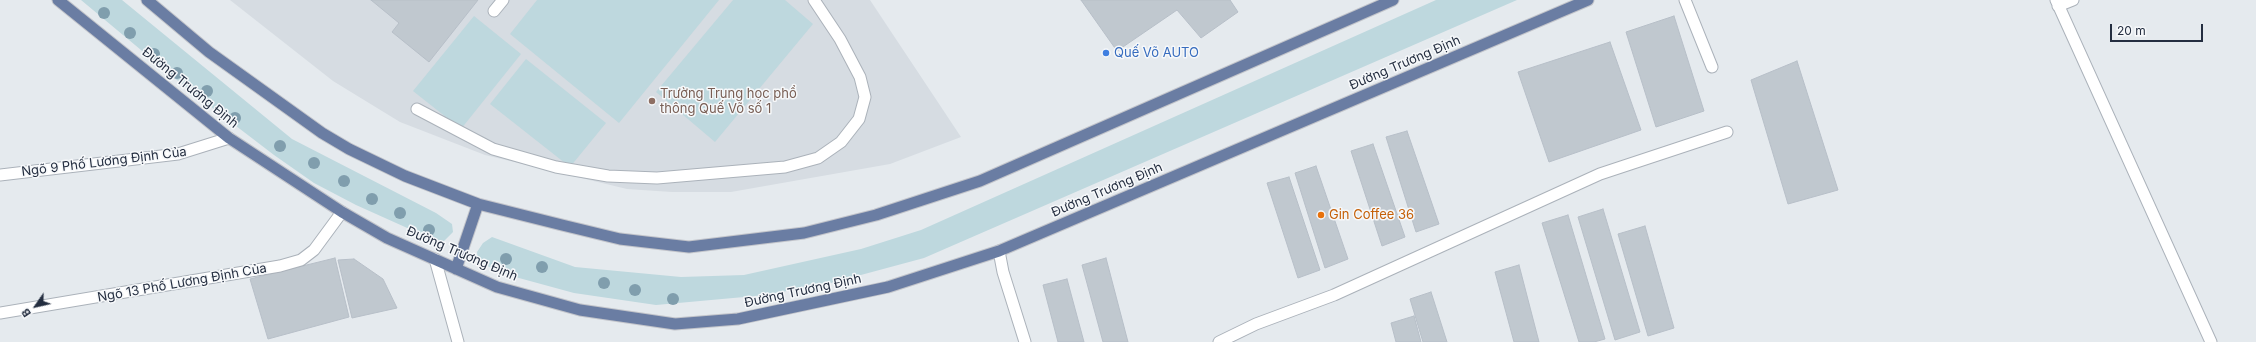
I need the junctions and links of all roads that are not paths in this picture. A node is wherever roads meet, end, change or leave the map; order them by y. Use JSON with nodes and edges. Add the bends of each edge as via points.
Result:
{"nodes":[{"id":1,"x":58,"y":0,"type":"edge"},
{"id":2,"x":147,"y":0,"type":"edge"},
{"id":3,"x":503,"y":0,"type":"edge"},
{"id":4,"x":814,"y":0,"type":"edge"},
{"id":5,"x":1393,"y":0,"type":"edge"},
{"id":6,"x":1588,"y":0,"type":"edge"},
{"id":7,"x":1685,"y":0,"type":"edge"},
{"id":8,"x":2073,"y":0,"type":"edge"},
{"id":9,"x":2057,"y":3,"type":"edge"},
{"id":10,"x":494,"y":12,"type":"dead end"},
{"id":11,"x":1712,"y":67,"type":"dead end"},
{"id":12,"x":417,"y":109,"type":"dead end"},
{"id":13,"x":1727,"y":132,"type":"dead end"},
{"id":14,"x":230,"y":138,"type":"junction"},
{"id":15,"x":0,"y":175,"type":"edge"},
{"id":16,"x":478,"y":204,"type":"junction"},
{"id":17,"x":342,"y":212,"type":"junction"},
{"id":18,"x":999,"y":251,"type":"junction"},
{"id":19,"x":435,"y":259,"type":"junction"},
{"id":20,"x":456,"y":269,"type":"junction"},
{"id":21,"x":0,"y":313,"type":"edge"},
{"id":22,"x":458,"y":342,"type":"edge"},
{"id":23,"x":1025,"y":342,"type":"edge"},
{"id":24,"x":1219,"y":342,"type":"edge"},
{"id":25,"x":2211,"y":342,"type":"edge"}],
"edges":[{"from":1,"to":14,"type":"main road","name":"Đường Trương Định"},
{"from":2,"to":16,"type":"main road","via":[[209,52],[322,133],[405,176]]},
{"from":3,"to":10,"type":"street"},
{"from":4,"to":12,"type":"street","via":[[840,39],[860,77],[865,98],[859,119],[840,142],[818,158],[785,167],[657,178],[628,178],[556,167],[493,149]]},
{"from":5,"to":16,"type":"main road","via":[[980,181],[876,215],[804,233],[689,246],[620,239]]},
{"from":6,"to":18,"type":"main road","name":"Đường Trương Định"},
{"from":7,"to":11,"type":"street"},
{"from":8,"to":9,"type":"street"},
{"from":9,"to":25,"type":"street"},
{"from":13,"to":24,"type":"street","via":[[1600,174],[1334,295],[1256,324]]},
{"from":14,"to":15,"type":"street","name":"Ngõ 9 Phố Lương Định Của","via":[[178,154]]},
{"from":14,"to":17,"type":"main road","name":"Đường Trương Định"},
{"from":16,"to":20,"type":"main road"},
{"from":17,"to":19,"type":"main road","name":"Đường Trương Định","via":[[387,238]]},
{"from":17,"to":21,"type":"street","name":"Ngõ 13 Phố Lương Định Của","via":[[314,250],[301,260],[280,266]]},
{"from":18,"to":20,"type":"main road","name":"Đường Trương Định","via":[[888,287],[738,319],[675,324],[580,310],[497,287]]},
{"from":18,"to":23,"type":"street"},
{"from":19,"to":20,"type":"main road","name":"Đường Trương Định"},
{"from":19,"to":22,"type":"street"}]}
